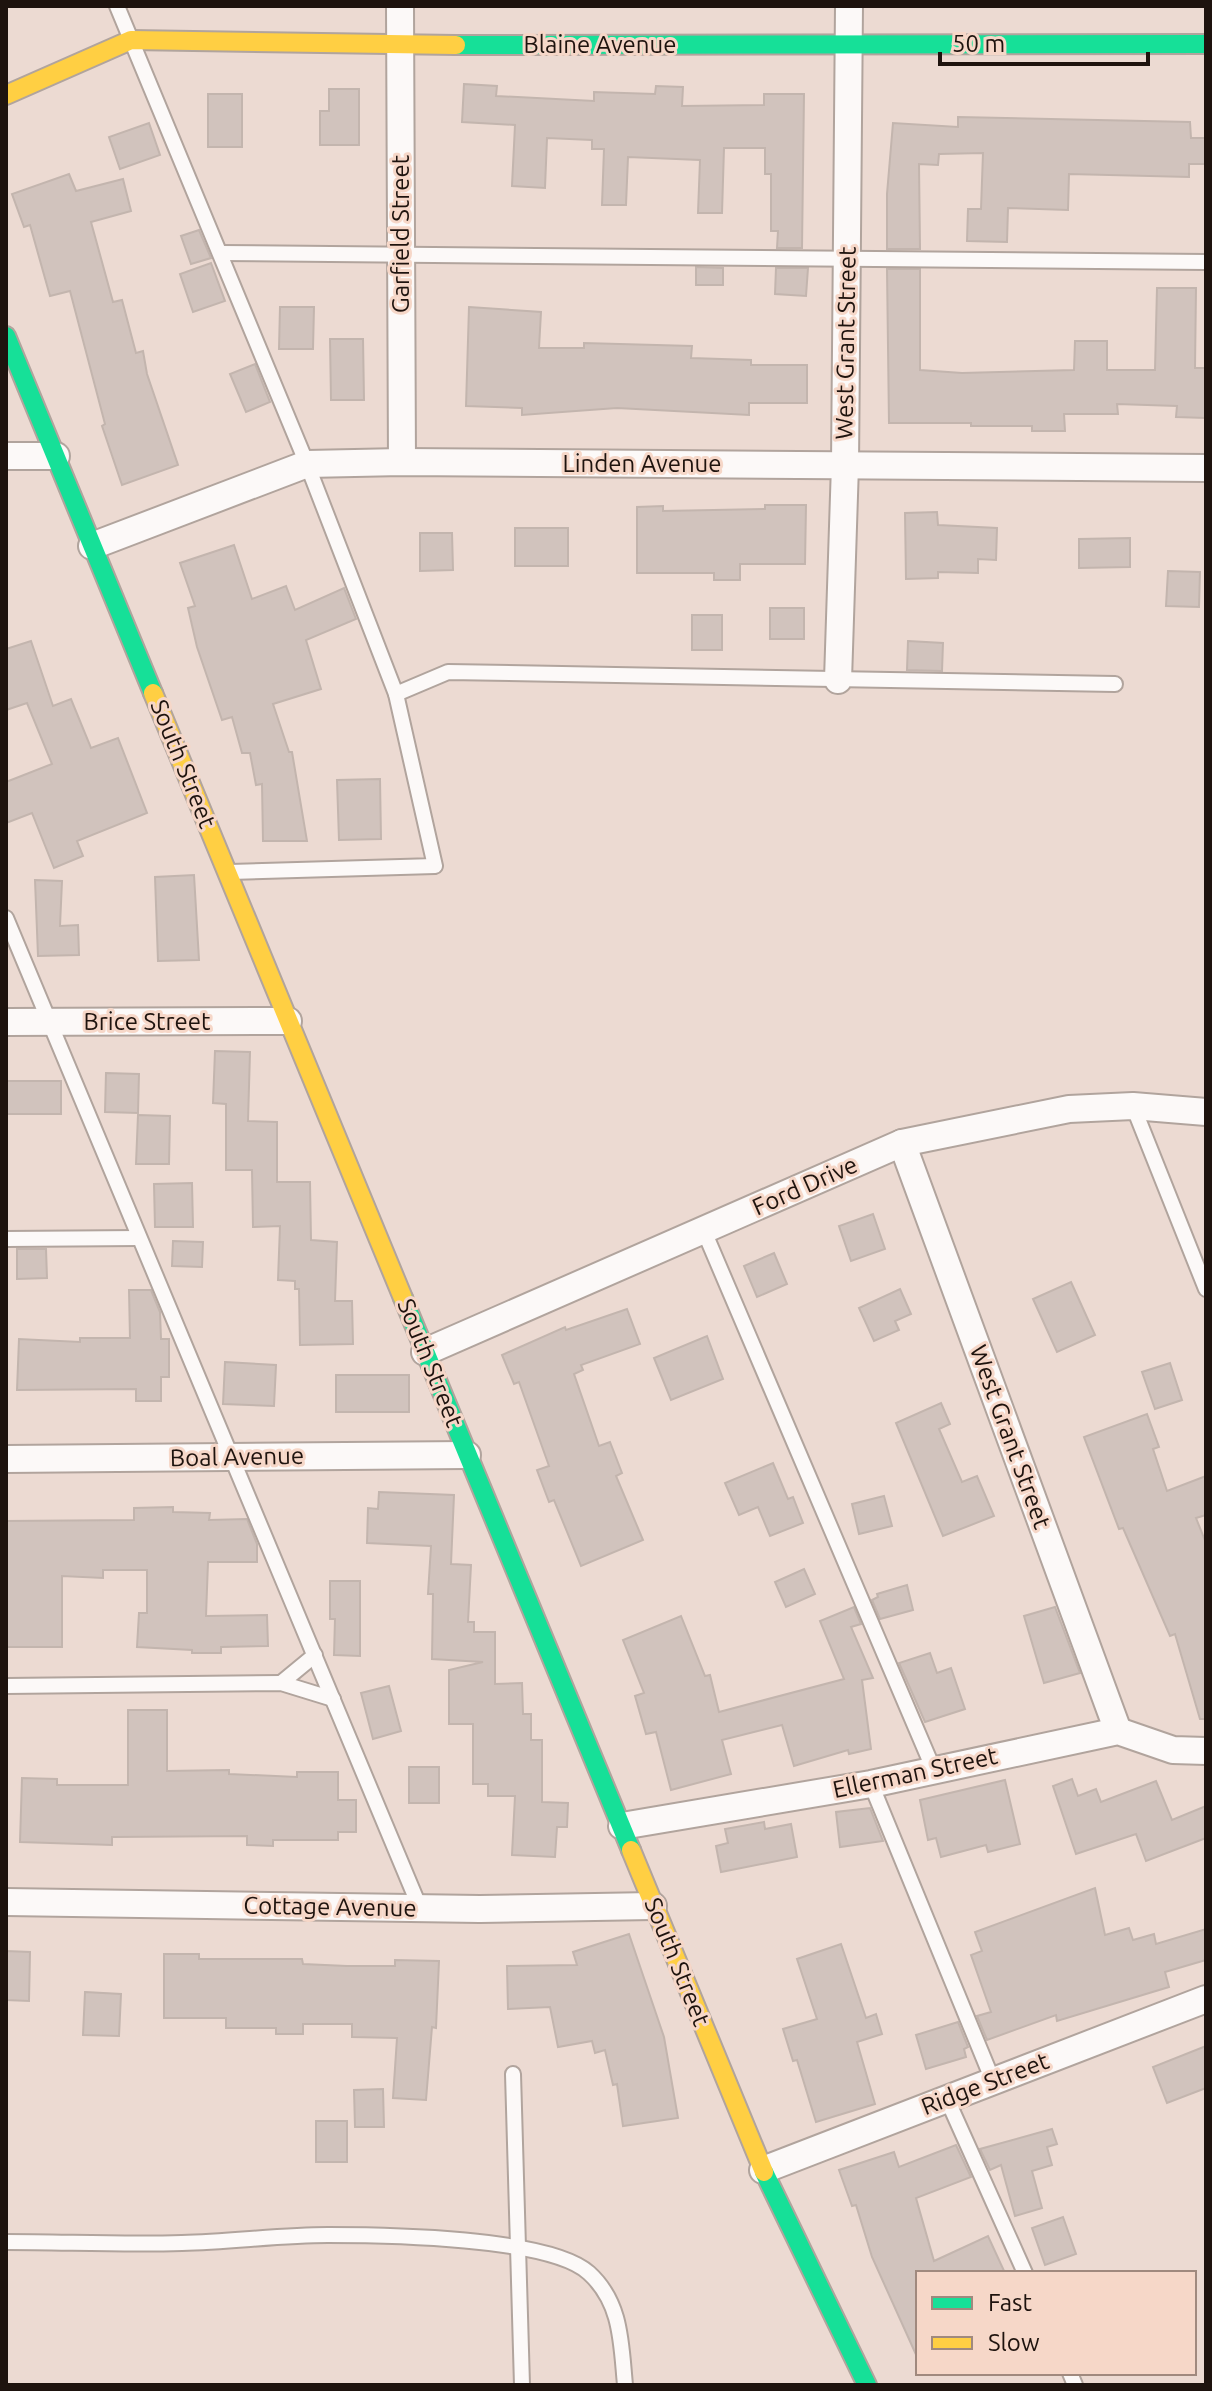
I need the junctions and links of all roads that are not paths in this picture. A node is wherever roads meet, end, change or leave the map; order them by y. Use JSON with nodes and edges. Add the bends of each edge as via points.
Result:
{"nodes":[{"id":1,"x":117,"y":6,"type":"edge"},
{"id":2,"x":400,"y":6,"type":"edge"},
{"id":3,"x":849,"y":6,"type":"edge"},
{"id":4,"x":131,"y":40,"type":"junction"},
{"id":5,"x":849,"y":44,"type":"junction"},
{"id":6,"x":1206,"y":44,"type":"edge"},
{"id":7,"x":399,"y":45,"type":"junction"},
{"id":8,"x":6,"y":95,"type":"edge"},
{"id":9,"x":400,"y":252,"type":"junction"},
{"id":10,"x":220,"y":253,"type":"junction"},
{"id":11,"x":847,"y":258,"type":"junction"},
{"id":12,"x":1206,"y":262,"type":"edge"},
{"id":13,"x":6,"y":336,"type":"edge"},
{"id":14,"x":6,"y":456,"type":"edge"},
{"id":15,"x":56,"y":456,"type":"junction"},
{"id":16,"x":402,"y":462,"type":"junction"},
{"id":17,"x":307,"y":464,"type":"junction"},
{"id":18,"x":845,"y":465,"type":"junction"},
{"id":19,"x":1206,"y":468,"type":"edge"},
{"id":20,"x":92,"y":546,"type":"junction"},
{"id":21,"x":838,"y":680,"type":"junction"},
{"id":22,"x":1115,"y":684,"type":"dead end"},
{"id":23,"x":396,"y":694,"type":"junction"},
{"id":24,"x":227,"y":872,"type":"junction"},
{"id":25,"x":6,"y":918,"type":"edge"},
{"id":26,"x":288,"y":1021,"type":"junction"},
{"id":27,"x":6,"y":1022,"type":"edge"},
{"id":28,"x":50,"y":1022,"type":"junction"},
{"id":29,"x":1133,"y":1106,"type":"junction"},
{"id":30,"x":1206,"y":1112,"type":"edge"},
{"id":31,"x":902,"y":1143,"type":"junction"},
{"id":32,"x":704,"y":1231,"type":"junction"},
{"id":33,"x":139,"y":1238,"type":"junction"},
{"id":34,"x":6,"y":1239,"type":"edge"},
{"id":35,"x":1206,"y":1289,"type":"edge"},
{"id":36,"x":425,"y":1352,"type":"junction"},
{"id":37,"x":467,"y":1455,"type":"junction"},
{"id":38,"x":232,"y":1457,"type":"junction"},
{"id":39,"x":6,"y":1459,"type":"edge"},
{"id":40,"x":315,"y":1655,"type":"junction"},
{"id":41,"x":281,"y":1683,"type":"junction"},
{"id":42,"x":6,"y":1686,"type":"edge"},
{"id":43,"x":333,"y":1699,"type":"junction"},
{"id":44,"x":1118,"y":1731,"type":"junction"},
{"id":45,"x":1206,"y":1751,"type":"edge"},
{"id":46,"x":933,"y":1768,"type":"junction"},
{"id":47,"x":871,"y":1784,"type":"junction"},
{"id":48,"x":622,"y":1826,"type":"junction"},
{"id":49,"x":6,"y":1902,"type":"edge"},
{"id":50,"x":653,"y":1906,"type":"junction"},
{"id":51,"x":420,"y":1908,"type":"junction"},
{"id":52,"x":1206,"y":1999,"type":"edge"},
{"id":53,"x":513,"y":2074,"type":"dead end"},
{"id":54,"x":993,"y":2081,"type":"junction"},
{"id":55,"x":947,"y":2099,"type":"junction"},
{"id":56,"x":763,"y":2170,"type":"junction"},
{"id":57,"x":6,"y":2242,"type":"edge"},
{"id":58,"x":517,"y":2244,"type":"junction"},
{"id":59,"x":1024,"y":2271,"type":"edge"},
{"id":60,"x":522,"y":2385,"type":"edge"},
{"id":61,"x":625,"y":2385,"type":"edge"},
{"id":62,"x":867,"y":2385,"type":"edge"}],
"edges":[{"from":1,"to":4,"type":"lane"},
{"from":2,"to":7,"type":"street","name":"Garfield Street"},
{"from":3,"to":5,"type":"street","name":"West Grant Street"},
{"from":4,"to":7,"type":"street","name":"Blaine Avenue"},
{"from":4,"to":8,"type":"street","name":"Blaine Avenue"},
{"from":4,"to":10,"type":"lane"},
{"from":5,"to":6,"type":"street","name":"Blaine Avenue"},
{"from":5,"to":7,"type":"street","name":"Blaine Avenue"},
{"from":5,"to":11,"type":"street","name":"West Grant Street"},
{"from":7,"to":9,"type":"street","name":"Garfield Street"},
{"from":9,"to":10,"type":"lane"},
{"from":9,"to":11,"type":"lane"},
{"from":9,"to":16,"type":"street","name":"Garfield Street"},
{"from":10,"to":17,"type":"lane"},
{"from":11,"to":12,"type":"lane"},
{"from":11,"to":18,"type":"street","name":"West Grant Street"},
{"from":13,"to":15,"type":"street","name":"South Street"},
{"from":14,"to":15,"type":"street"},
{"from":15,"to":20,"type":"street","name":"South Street"},
{"from":16,"to":17,"type":"street","name":"Linden Avenue"},
{"from":16,"to":18,"type":"street","name":"Linden Avenue"},
{"from":17,"to":20,"type":"street","name":"Linden Avenue"},
{"from":17,"to":23,"type":"lane"},
{"from":18,"to":19,"type":"street","name":"Linden Avenue"},
{"from":18,"to":21,"type":"street","name":"West Grant Street"},
{"from":20,"to":24,"type":"street","name":"South Street"},
{"from":21,"to":22,"type":"lane"},
{"from":21,"to":23,"type":"lane","via":[[448,672]]},
{"from":23,"to":24,"type":"lane","via":[[435,866]]},
{"from":24,"to":26,"type":"street","name":"South Street"},
{"from":25,"to":28,"type":"lane"},
{"from":26,"to":28,"type":"street","name":"Brice Street"},
{"from":26,"to":36,"type":"street","name":"South Street"},
{"from":27,"to":28,"type":"street","name":"Brice Street"},
{"from":28,"to":33,"type":"lane"},
{"from":29,"to":30,"type":"street","name":"Ford Drive"},
{"from":29,"to":31,"type":"street","name":"Ford Drive","via":[[1069,1109]]},
{"from":29,"to":35,"type":"lane"},
{"from":31,"to":32,"type":"street","name":"Ford Drive"},
{"from":31,"to":44,"type":"street","name":"West Grant Street"},
{"from":32,"to":36,"type":"street","name":"Ford Drive"},
{"from":32,"to":46,"type":"lane"},
{"from":33,"to":34,"type":"lane"},
{"from":33,"to":38,"type":"lane"},
{"from":36,"to":37,"type":"street","name":"South Street"},
{"from":37,"to":38,"type":"street","name":"Boal Avenue"},
{"from":37,"to":48,"type":"street","name":"South Street"},
{"from":38,"to":39,"type":"street","name":"Boal Avenue"},
{"from":38,"to":40,"type":"lane"},
{"from":40,"to":41,"type":"lane"},
{"from":40,"to":43,"type":"lane"},
{"from":41,"to":42,"type":"lane"},
{"from":41,"to":43,"type":"lane"},
{"from":43,"to":51,"type":"lane"},
{"from":44,"to":45,"type":"street","via":[[1173,1750]]},
{"from":44,"to":46,"type":"street","name":"Ellerman Street"},
{"from":46,"to":47,"type":"street","name":"Ellerman Street"},
{"from":47,"to":48,"type":"street","name":"Ellerman Street"},
{"from":47,"to":54,"type":"lane"},
{"from":48,"to":50,"type":"street","name":"South Street"},
{"from":49,"to":51,"type":"street","name":"Cottage Avenue"},
{"from":50,"to":51,"type":"street","name":"Cottage Avenue"},
{"from":50,"to":56,"type":"street","name":"South Street"},
{"from":52,"to":54,"type":"street","name":"Ridge Street"},
{"from":53,"to":58,"type":"lane"},
{"from":54,"to":55,"type":"street","name":"Ridge Street"},
{"from":55,"to":56,"type":"street","name":"Ridge Street"},
{"from":55,"to":59,"type":"lane"},
{"from":56,"to":62,"type":"street","name":"South Street"},
{"from":57,"to":58,"type":"lane","via":[[184,2243],[328,2235]]},
{"from":58,"to":60,"type":"lane"},
{"from":58,"to":61,"type":"lane","via":[[567,2259],[607,2292],[618,2321]]}]}
